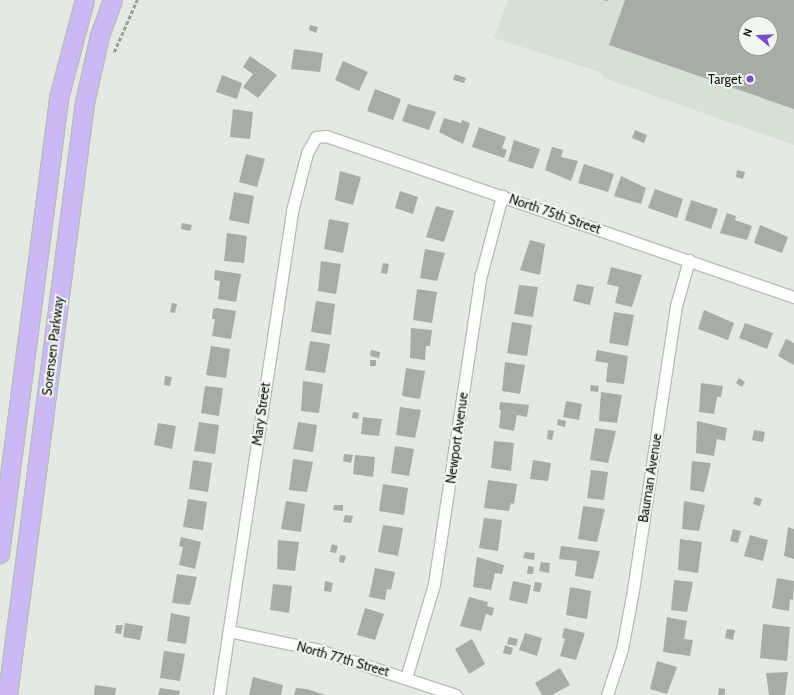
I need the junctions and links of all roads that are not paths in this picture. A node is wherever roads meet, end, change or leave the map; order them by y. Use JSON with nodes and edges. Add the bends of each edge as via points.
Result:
{"nodes":[{"id":1,"x":85,"y":0,"type":"edge"},
{"id":2,"x":113,"y":0,"type":"edge"},
{"id":3,"x":316,"y":137,"type":"joint"},
{"id":4,"x":502,"y":196,"type":"junction"},
{"id":5,"x":689,"y":260,"type":"junction"},
{"id":6,"x":794,"y":297,"type":"edge"},
{"id":7,"x":0,"y":554,"type":"edge"},
{"id":8,"x":229,"y":631,"type":"junction"},
{"id":9,"x":406,"y":678,"type":"junction"},
{"id":10,"x":8,"y":695,"type":"edge"},
{"id":11,"x":219,"y":695,"type":"edge"},
{"id":12,"x":456,"y":695,"type":"edge"},
{"id":13,"x":607,"y":695,"type":"edge"}],
"edges":[{"from":1,"to":7,"type":"main road","name":"Sorensen Parkway","via":[[59,98]]},
{"from":2,"to":10,"type":"main road","name":"Sorensen Parkway","via":[[99,43],[85,103]]},
{"from":3,"to":4,"type":"street","name":"North 75th Street","via":[[326,136]]},
{"from":3,"to":8,"type":"street","name":"Mary Street","via":[[307,153],[292,211]]},
{"from":4,"to":5,"type":"street","name":"North 75th Street"},
{"from":4,"to":9,"type":"street","name":"Newport Avenue","via":[[481,275],[434,584]]},
{"from":5,"to":6,"type":"street","name":"North 75th Street"},
{"from":5,"to":13,"type":"street","name":"Bauman Avenue","via":[[676,306],[622,649]]},
{"from":8,"to":9,"type":"street","name":"North 77th Street","via":[[320,650]]},
{"from":8,"to":11,"type":"street","name":"Mary Street"},
{"from":9,"to":12,"type":"street","name":"North 77th Street"}]}
